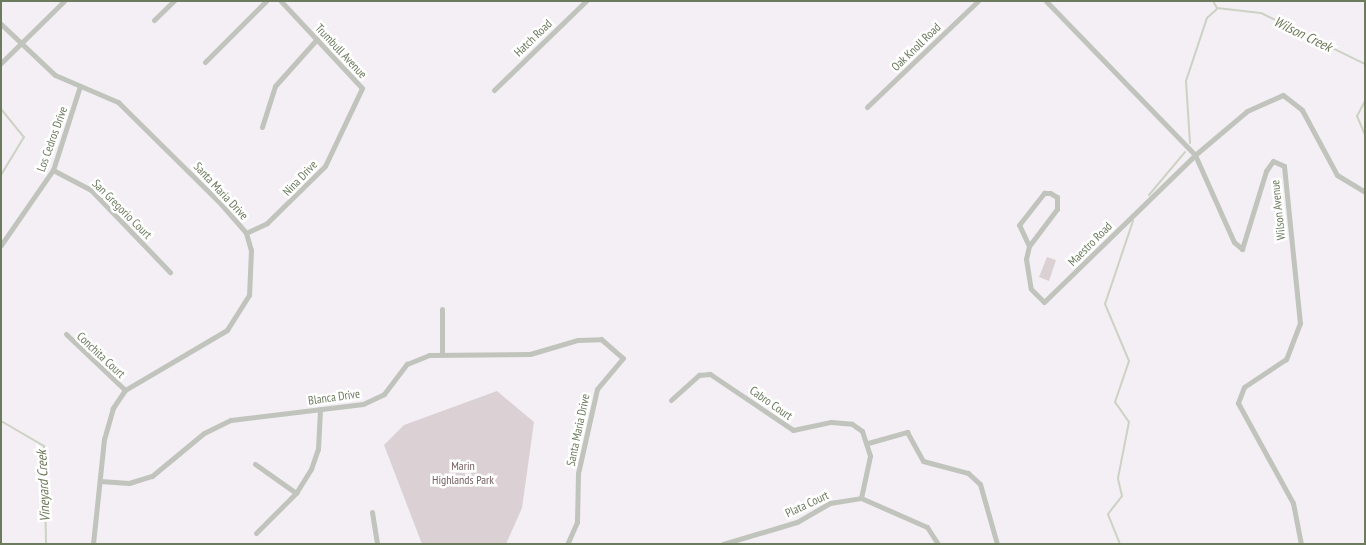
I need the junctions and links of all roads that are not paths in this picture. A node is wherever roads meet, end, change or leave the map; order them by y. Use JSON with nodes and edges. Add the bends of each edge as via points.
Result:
{"nodes":[{"id":1,"x":64,"y":1,"type":"edge"},
{"id":2,"x":174,"y":1,"type":"edge"},
{"id":3,"x":266,"y":1,"type":"edge"},
{"id":4,"x":281,"y":1,"type":"edge"},
{"id":5,"x":586,"y":1,"type":"edge"},
{"id":6,"x":978,"y":1,"type":"edge"},
{"id":7,"x":1046,"y":1,"type":"edge"},
{"id":8,"x":154,"y":20,"type":"dead end"},
{"id":9,"x":1,"y":24,"type":"edge"},
{"id":10,"x":318,"y":40,"type":"junction"},
{"id":11,"x":21,"y":44,"type":"junction"},
{"id":12,"x":205,"y":62,"type":"dead end"},
{"id":13,"x":1,"y":63,"type":"edge"},
{"id":14,"x":80,"y":86,"type":"junction"},
{"id":15,"x":494,"y":90,"type":"dead end"},
{"id":16,"x":361,"y":93,"type":"joint"},
{"id":17,"x":867,"y":108,"type":"dead end"},
{"id":18,"x":262,"y":127,"type":"dead end"},
{"id":19,"x":1195,"y":155,"type":"junction"},
{"id":20,"x":53,"y":170,"type":"junction"},
{"id":21,"x":1365,"y":192,"type":"edge"},
{"id":22,"x":246,"y":233,"type":"junction"},
{"id":23,"x":1,"y":245,"type":"edge"},
{"id":24,"x":1029,"y":246,"type":"junction"},
{"id":25,"x":170,"y":272,"type":"dead end"},
{"id":26,"x":442,"y":309,"type":"dead end"},
{"id":27,"x":66,"y":334,"type":"dead end"},
{"id":28,"x":442,"y":353,"type":"junction"},
{"id":29,"x":623,"y":358,"type":"joint"},
{"id":30,"x":124,"y":390,"type":"junction"},
{"id":31,"x":671,"y":400,"type":"dead end"},
{"id":32,"x":320,"y":410,"type":"junction"},
{"id":33,"x":868,"y":443,"type":"junction"},
{"id":34,"x":255,"y":464,"type":"dead end"},
{"id":35,"x":100,"y":481,"type":"junction"},
{"id":36,"x":296,"y":493,"type":"junction"},
{"id":37,"x":861,"y":498,"type":"junction"},
{"id":38,"x":372,"y":512,"type":"dead end"},
{"id":39,"x":256,"y":533,"type":"dead end"},
{"id":40,"x":92,"y":544,"type":"edge"},
{"id":41,"x":377,"y":544,"type":"edge"},
{"id":42,"x":567,"y":544,"type":"edge"},
{"id":43,"x":723,"y":544,"type":"edge"},
{"id":44,"x":938,"y":544,"type":"edge"},
{"id":45,"x":997,"y":544,"type":"edge"},
{"id":46,"x":1301,"y":544,"type":"edge"}],
"edges":[{"from":1,"to":11,"type":"street"},
{"from":2,"to":8,"type":"street"},
{"from":3,"to":12,"type":"street"},
{"from":4,"to":10,"type":"street","name":"Trumbull Avenue"},
{"from":5,"to":15,"type":"street","name":"Hatch Road"},
{"from":6,"to":17,"type":"street","name":"Oak Knoll Road"},
{"from":7,"to":19,"type":"street","name":"Wilson Avenue"},
{"from":9,"to":11,"type":"street","name":"Santa Maria Drive"},
{"from":10,"to":16,"type":"street","name":"Trumbull Avenue","via":[[360,83]]},
{"from":10,"to":18,"type":"street","via":[[275,86]]},
{"from":11,"to":13,"type":"street"},
{"from":11,"to":14,"type":"street","name":"Santa Maria Drive","via":[[55,75]]},
{"from":14,"to":20,"type":"street","name":"Los Cedros Drive"},
{"from":14,"to":22,"type":"street","name":"Santa Maria Drive","via":[[118,102]]},
{"from":16,"to":22,"type":"street","name":"Nina Drive","via":[[343,121],[325,166],[267,223]]},
{"from":19,"to":21,"type":"street","via":[[1247,111],[1283,95],[1302,110],[1337,175]]},
{"from":19,"to":24,"type":"street","name":"Maestro Road","via":[[1044,302],[1031,289],[1026,268]]},
{"from":19,"to":46,"type":"street","name":"Wilson Avenue","via":[[1234,242],[1242,248],[1266,171],[1273,161],[1284,166],[1300,323],[1286,359],[1244,388],[1238,404],[1294,503]]},
{"from":20,"to":23,"type":"street","name":"Los Cedros Drive"},
{"from":20,"to":25,"type":"street","name":"San Gregorio Court","via":[[91,190]]},
{"from":22,"to":30,"type":"street","name":"Santa Maria Drive","via":[[252,283],[236,319],[227,330],[177,363]]},
{"from":24,"to":24,"type":"street","name":"Maestro Road","via":[[1056,209],[1057,197],[1050,193],[1044,193],[1019,225]]},
{"from":26,"to":28,"type":"street"},
{"from":27,"to":30,"type":"street","name":"Conchita Court"},
{"from":28,"to":29,"type":"street","name":"Blanca Drive","via":[[530,354],[587,338],[611,344]]},
{"from":28,"to":32,"type":"street","name":"Blanca Drive","via":[[407,364],[376,399]]},
{"from":29,"to":42,"type":"street","name":"Santa Maria Drive","via":[[597,389],[578,473],[577,522]]},
{"from":30,"to":35,"type":"street","via":[[109,417]]},
{"from":31,"to":33,"type":"street","name":"Cabro Court","via":[[699,375],[710,374],[788,428],[800,430],[842,421],[862,431]]},
{"from":32,"to":35,"type":"street","name":"Blanca Drive","via":[[231,420],[204,433],[152,476],[129,484]]},
{"from":32,"to":36,"type":"street","via":[[318,449]]},
{"from":33,"to":37,"type":"street"},
{"from":33,"to":45,"type":"street","via":[[907,432],[923,461],[968,473],[980,484]]},
{"from":34,"to":36,"type":"street"},
{"from":35,"to":40,"type":"street"},
{"from":36,"to":39,"type":"street"},
{"from":37,"to":43,"type":"street","name":"Plata Court","via":[[830,503],[797,522]]},
{"from":37,"to":44,"type":"street","via":[[927,527]]},
{"from":38,"to":41,"type":"street"}]}
